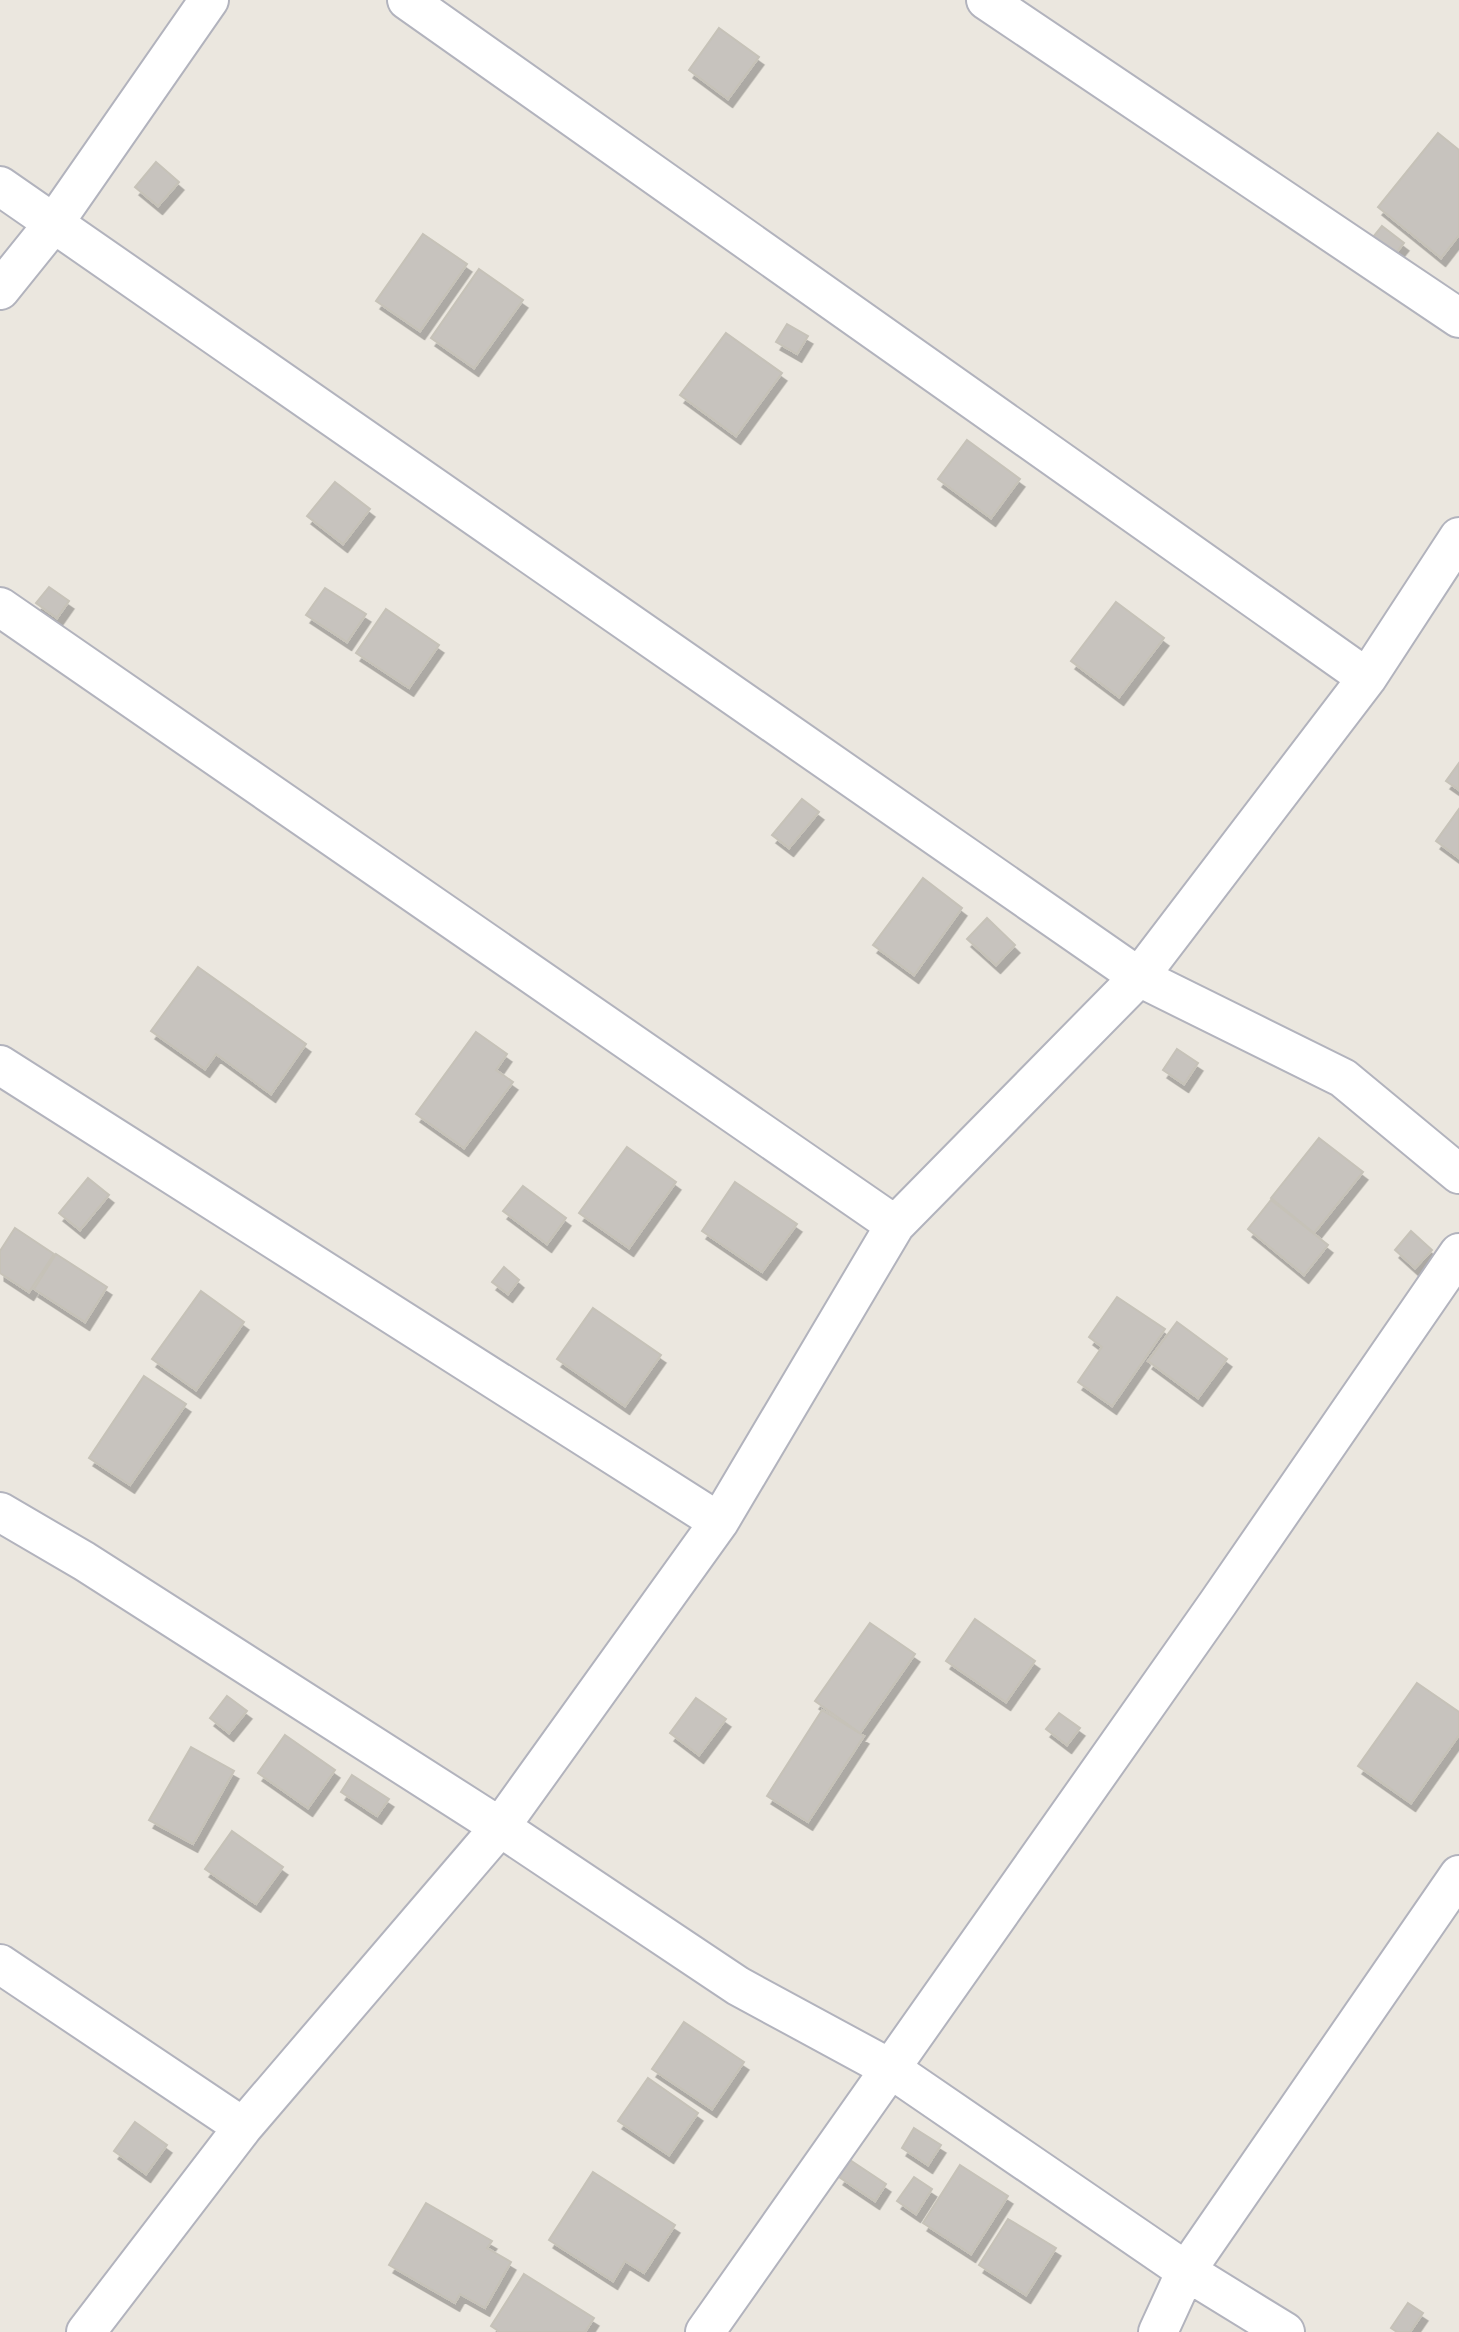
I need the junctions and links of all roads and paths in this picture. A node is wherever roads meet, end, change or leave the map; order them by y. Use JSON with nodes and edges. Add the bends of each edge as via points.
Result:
{"nodes":[{"id":1,"x":209,"y":0,"type":"edge"},
{"id":2,"x":407,"y":0,"type":"edge"},
{"id":3,"x":986,"y":0,"type":"edge"},
{"id":4,"x":0,"y":186,"type":"edge"},
{"id":5,"x":54,"y":223,"type":"junction"},
{"id":6,"x":0,"y":290,"type":"edge"},
{"id":7,"x":1459,"y":318,"type":"edge"},
{"id":8,"x":1459,"y":537,"type":"edge"},
{"id":9,"x":0,"y":607,"type":"edge"},
{"id":10,"x":1367,"y":678,"type":"junction"},
{"id":11,"x":1139,"y":977,"type":"junction"},
{"id":12,"x":0,"y":1065,"type":"edge"},
{"id":13,"x":1459,"y":1174,"type":"edge"},
{"id":14,"x":895,"y":1225,"type":"junction"},
{"id":15,"x":1459,"y":1254,"type":"edge"},
{"id":16,"x":0,"y":1512,"type":"edge"},
{"id":17,"x":719,"y":1522,"type":"junction"},
{"id":18,"x":500,"y":1827,"type":"junction"},
{"id":19,"x":1459,"y":1875,"type":"edge"},
{"id":20,"x":0,"y":1964,"type":"edge"},
{"id":21,"x":891,"y":2069,"type":"junction"},
{"id":22,"x":243,"y":2127,"type":"junction"},
{"id":23,"x":1186,"y":2271,"type":"junction"},
{"id":24,"x":86,"y":2332,"type":"edge"},
{"id":25,"x":705,"y":2332,"type":"edge"},
{"id":26,"x":1158,"y":2332,"type":"edge"},
{"id":27,"x":1284,"y":2332,"type":"edge"}],
"edges":[{"from":1,"to":5,"type":"street"},
{"from":2,"to":10,"type":"street"},
{"from":3,"to":7,"type":"street"},
{"from":4,"to":5,"type":"street"},
{"from":5,"to":6,"type":"street"},
{"from":5,"to":11,"type":"street"},
{"from":8,"to":10,"type":"street"},
{"from":9,"to":14,"type":"street"},
{"from":10,"to":11,"type":"street"},
{"from":11,"to":13,"type":"street","via":[[1343,1078]]},
{"from":11,"to":14,"type":"street"},
{"from":12,"to":17,"type":"street"},
{"from":14,"to":17,"type":"street"},
{"from":15,"to":21,"type":"street"},
{"from":16,"to":18,"type":"street"},
{"from":17,"to":18,"type":"street"},
{"from":18,"to":21,"type":"street","via":[[738,1986]]},
{"from":18,"to":22,"type":"street"},
{"from":19,"to":23,"type":"street"},
{"from":20,"to":22,"type":"street"},
{"from":21,"to":23,"type":"street"},
{"from":21,"to":25,"type":"street"},
{"from":22,"to":24,"type":"street"},
{"from":23,"to":26,"type":"street"},
{"from":23,"to":27,"type":"street"}]}
